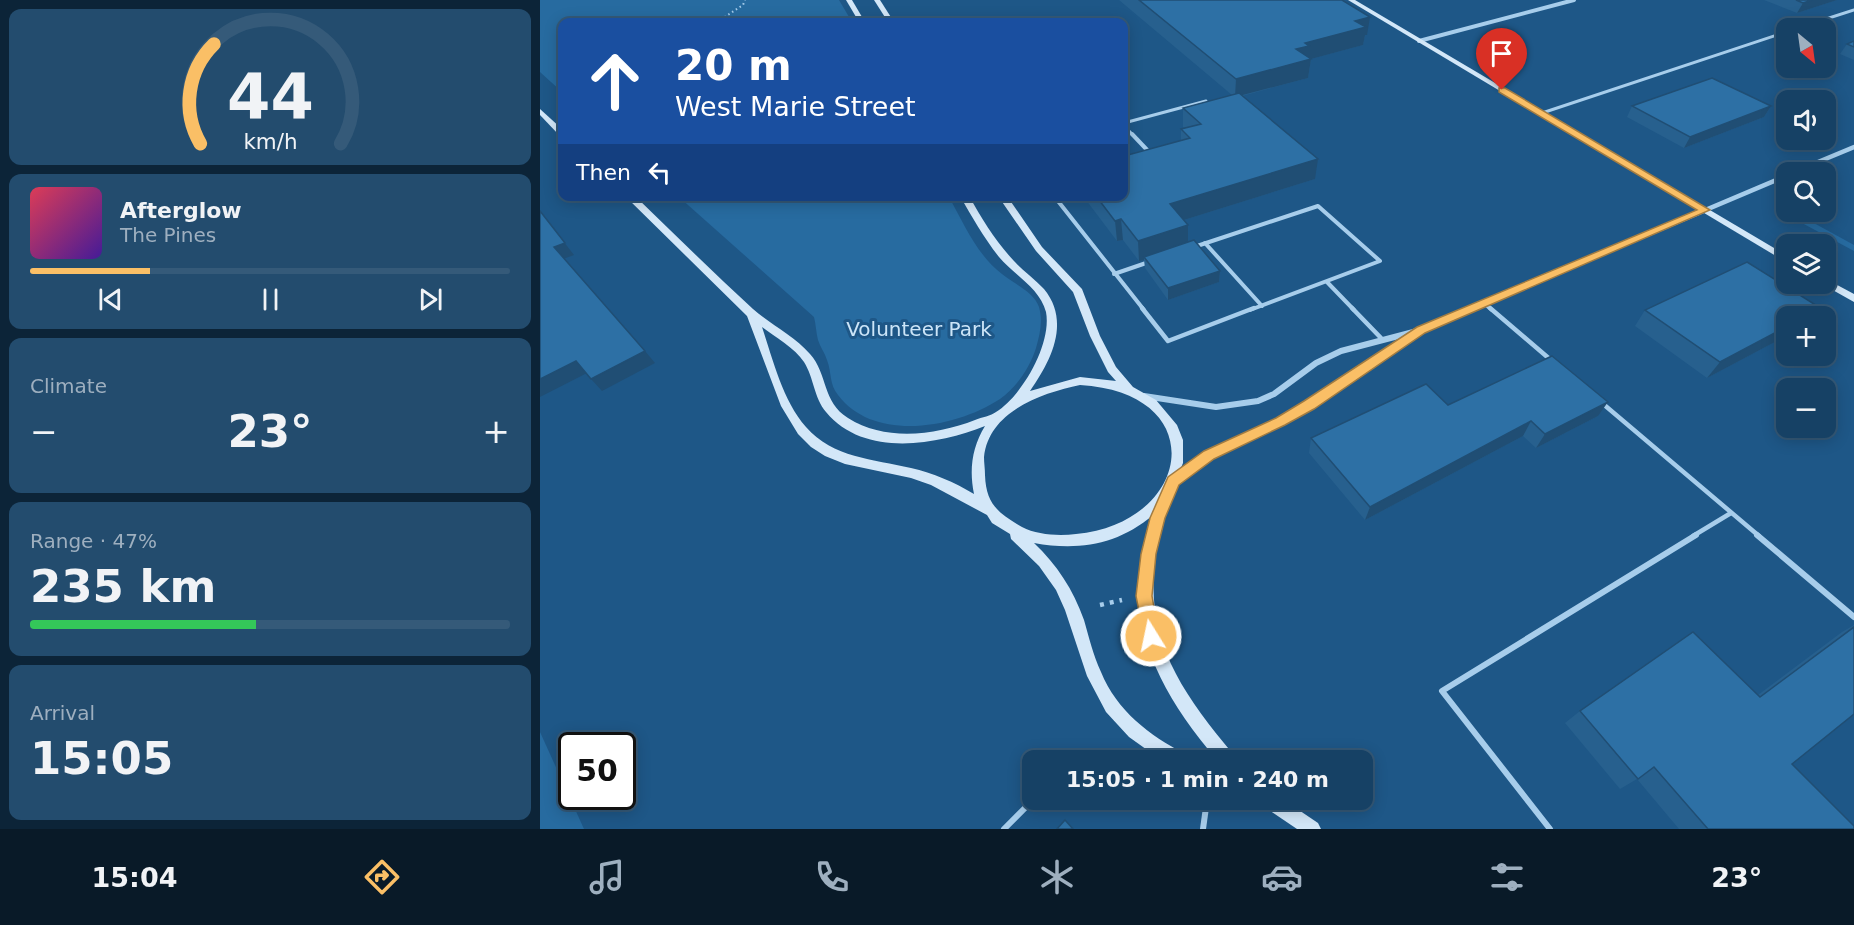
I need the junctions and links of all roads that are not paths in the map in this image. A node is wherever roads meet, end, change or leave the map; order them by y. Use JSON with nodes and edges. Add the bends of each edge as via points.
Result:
{"nodes":[{"id":1,"x":849,"y":0,"type":"edge"},
{"id":2,"x":877,"y":0,"type":"edge"},
{"id":3,"x":1351,"y":0,"type":"edge"},
{"id":4,"x":1574,"y":0,"type":"edge"},
{"id":5,"x":1854,"y":10,"type":"edge"},
{"id":6,"x":860,"y":18,"type":"edge"},
{"id":7,"x":888,"y":18,"type":"edge"},
{"id":8,"x":1829,"y":18,"type":"edge"},
{"id":9,"x":1776,"y":35,"type":"edge"},
{"id":10,"x":1419,"y":41,"type":"junction"},
{"id":11,"x":1206,"y":101,"type":"edge"},
{"id":12,"x":540,"y":111,"type":"edge"},
{"id":13,"x":1542,"y":114,"type":"junction"},
{"id":14,"x":1128,"y":123,"type":"edge"},
{"id":15,"x":1128,"y":128,"type":"edge"},
{"id":16,"x":558,"y":129,"type":"edge"},
{"id":17,"x":1854,"y":147,"type":"edge"},
{"id":18,"x":1144,"y":159,"type":"edge"},
{"id":19,"x":1818,"y":162,"type":"edge"},
{"id":20,"x":1776,"y":180,"type":"edge"},
{"id":21,"x":634,"y":201,"type":"edge"},
{"id":22,"x":967,"y":201,"type":"edge"},
{"id":23,"x":1005,"y":201,"type":"edge"},
{"id":24,"x":1058,"y":201,"type":"edge"},
{"id":25,"x":1705,"y":210,"type":"junction"},
{"id":26,"x":1205,"y":243,"type":"junction"},
{"id":27,"x":1182,"y":251,"type":"edge"},
{"id":28,"x":1776,"y":253,"type":"edge"},
{"id":29,"x":1160,"y":258,"type":"edge"},
{"id":30,"x":1114,"y":274,"type":"junction"},
{"id":31,"x":1327,"y":282,"type":"junction"},
{"id":32,"x":1836,"y":288,"type":"edge"},
{"id":33,"x":1854,"y":299,"type":"edge"},
{"id":34,"x":1485,"y":304,"type":"junction"},
{"id":35,"x":1262,"y":306,"type":"junction"},
{"id":36,"x":751,"y":312,"type":"junction"},
{"id":37,"x":1421,"y":330,"type":"junction"},
{"id":38,"x":1381,"y":338,"type":"junction"},
{"id":39,"x":1559,"y":367,"type":"edge"},
{"id":40,"x":1128,"y":388,"type":"junction"},
{"id":41,"x":1144,"y":396,"type":"junction"},
{"id":42,"x":1595,"y":397,"type":"edge"},
{"id":43,"x":1011,"y":407,"type":"junction"},
{"id":44,"x":999,"y":416,"type":"junction"},
{"id":45,"x":1170,"y":488,"type":"junction"},
{"id":46,"x":989,"y":511,"type":"junction"},
{"id":47,"x":1731,"y":513,"type":"junction"},
{"id":48,"x":1006,"y":526,"type":"junction"},
{"id":49,"x":1854,"y":617,"type":"edge"},
{"id":50,"x":1156,"y":750,"type":"edge"},
{"id":51,"x":1218,"y":750,"type":"edge"},
{"id":52,"x":1023,"y":810,"type":"edge"},
{"id":53,"x":1206,"y":810,"type":"edge"},
{"id":54,"x":1284,"y":810,"type":"edge"},
{"id":55,"x":1004,"y":829,"type":"edge"},
{"id":56,"x":1203,"y":829,"type":"edge"},
{"id":57,"x":1312,"y":829,"type":"edge"},
{"id":58,"x":1550,"y":829,"type":"edge"}],
"edges":[{"from":1,"to":6,"type":"main road"},
{"from":2,"to":7,"type":"main road"},
{"from":3,"to":10,"type":"main road"},
{"from":4,"to":10,"type":"street"},
{"from":5,"to":8,"type":"lane"},
{"from":9,"to":13,"type":"lane"},
{"from":10,"to":13,"type":"main road"},
{"from":11,"to":14,"type":"lane"},
{"from":12,"to":16,"type":"main road"},
{"from":13,"to":25,"type":"main road"},
{"from":15,"to":18,"type":"lane","via":[[1154,156]]},
{"from":17,"to":19,"type":"street"},
{"from":20,"to":25,"type":"street"},
{"from":21,"to":36,"type":"main road"},
{"from":22,"to":43,"type":"main road","via":[[996,247],[1040,291],[1052,315],[1052,333],[1045,356]]},
{"from":23,"to":40,"type":"main road","via":[[1039,249],[1078,291],[1112,369]]},
{"from":24,"to":30,"type":"lane"},
{"from":25,"to":28,"type":"main road"},
{"from":25,"to":34,"type":"street"},
{"from":26,"to":27,"type":"lane"},
{"from":26,"to":31,"type":"lane","via":[[1318,206],[1380,261]]},
{"from":26,"to":35,"type":"lane"},
{"from":29,"to":30,"type":"lane"},
{"from":30,"to":35,"type":"lane","via":[[1168,341]]},
{"from":31,"to":35,"type":"lane"},
{"from":31,"to":38,"type":"lane"},
{"from":32,"to":33,"type":"main road"},
{"from":34,"to":37,"type":"street"},
{"from":34,"to":39,"type":"lane"},
{"from":36,"to":44,"type":"main road","via":[[812,363],[829,408],[850,426],[884,436],[920,438],[949,434]]},
{"from":36,"to":46,"type":"main road","via":[[787,405],[812,440],[852,463],[926,477]]},
{"from":37,"to":38,"type":"street"},
{"from":37,"to":45,"type":"street","via":[[1300,410],[1209,455]]},
{"from":38,"to":41,"type":"street","via":[[1316,363],[1270,396],[1250,404],[1190,405]]},
{"from":40,"to":41,"type":"main road"},
{"from":40,"to":43,"type":"main road","via":[[1105,382],[1055,385]]},
{"from":41,"to":45,"type":"main road","via":[[1159,407],[1174,429],[1179,454]]},
{"from":42,"to":47,"type":"lane"},
{"from":43,"to":44,"type":"main road"},
{"from":44,"to":46,"type":"main road","via":[[981,439],[975,468],[978,490]]},
{"from":45,"to":48,"type":"main road","via":[[1140,520],[1114,534],[1085,542],[1055,543],[1027,537]]},
{"from":45,"to":51,"type":"main road","via":[[1157,518],[1146,576],[1144,596],[1151,636],[1177,695],[1197,727]]},
{"from":46,"to":48,"type":"main road"},
{"from":47,"to":49,"type":"lane"},
{"from":47,"to":58,"type":"lane","via":[[1442,691]]},
{"from":48,"to":50,"type":"main road","via":[[1040,556],[1066,593],[1098,686],[1114,712]]},
{"from":52,"to":55,"type":"lane"},
{"from":53,"to":56,"type":"lane"},
{"from":54,"to":57,"type":"main road"}]}
